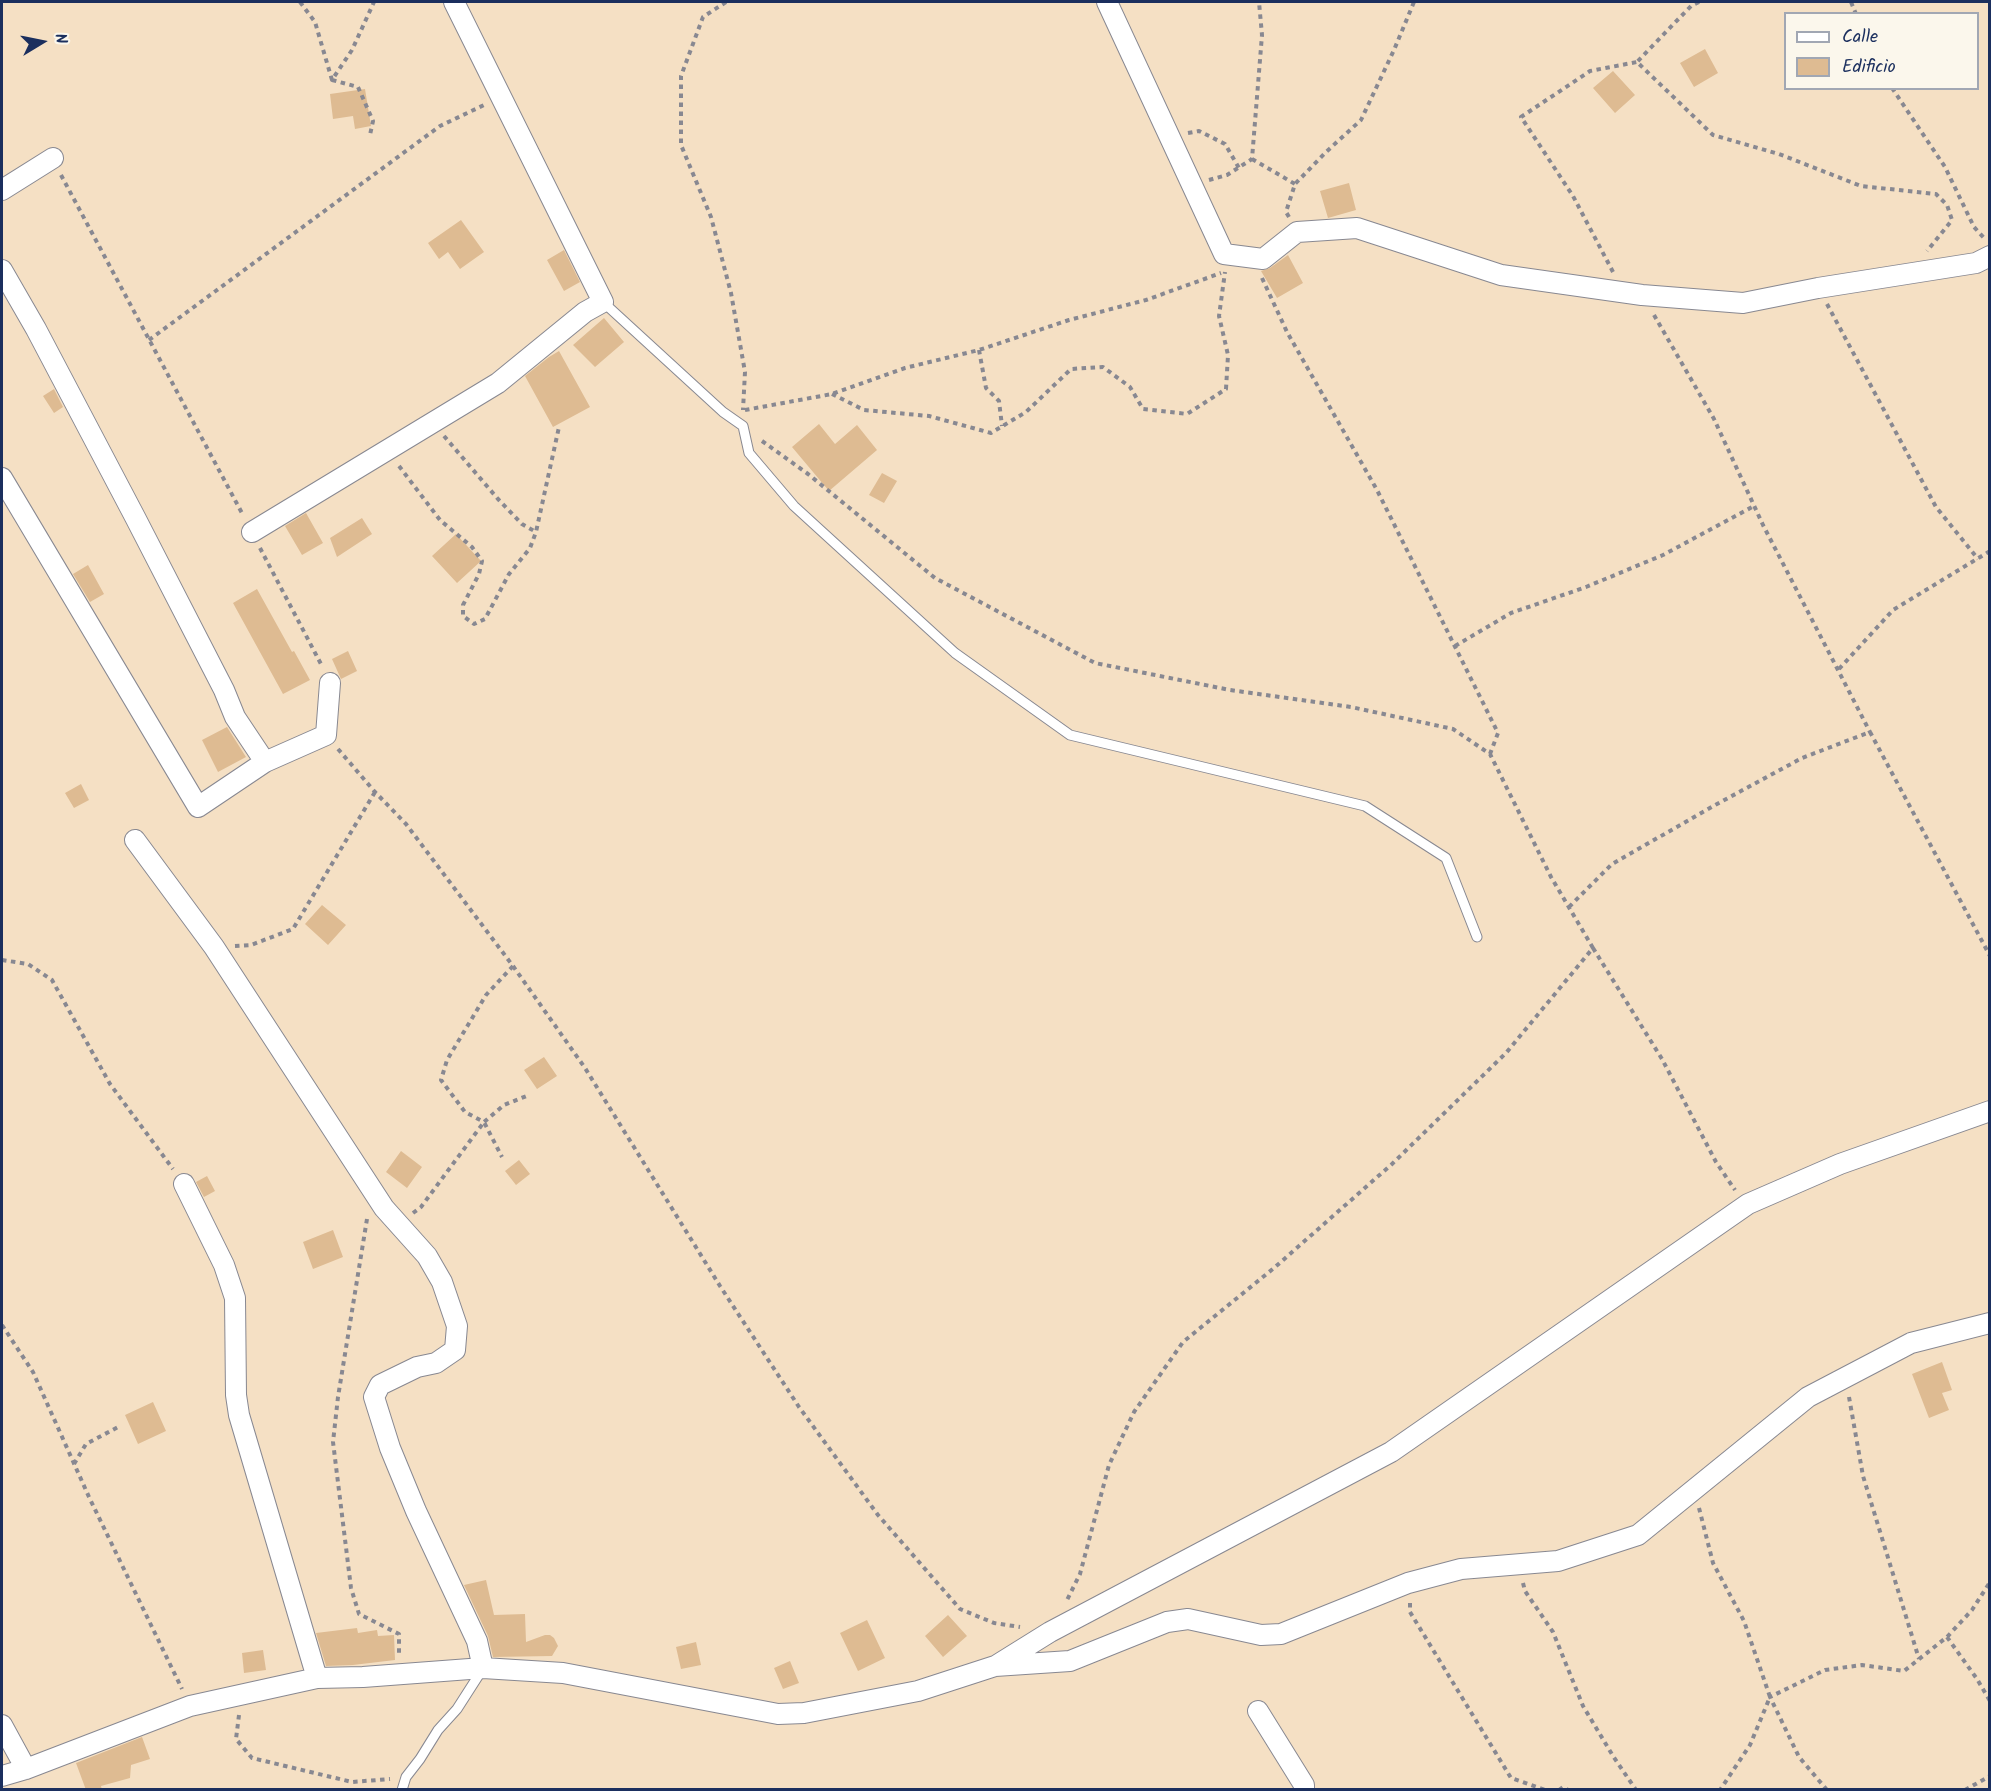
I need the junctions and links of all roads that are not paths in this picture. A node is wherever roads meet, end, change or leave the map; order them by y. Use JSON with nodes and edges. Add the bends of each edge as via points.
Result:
{"nodes":[{"id":1,"x":454,"y":2,"type":"edge"},
{"id":2,"x":1107,"y":2,"type":"edge"},
{"id":3,"x":53,"y":158,"type":"road end"},
{"id":4,"x":2,"y":190,"type":"edge"},
{"id":5,"x":1989,"y":256,"type":"edge"},
{"id":6,"x":2,"y":270,"type":"edge"},
{"id":7,"x":603,"y":302,"type":"junction"},
{"id":8,"x":2,"y":478,"type":"edge"},
{"id":9,"x":252,"y":532,"type":"road end"},
{"id":10,"x":330,"y":683,"type":"road end"},
{"id":11,"x":265,"y":762,"type":"junction"},
{"id":12,"x":135,"y":840,"type":"dead end"},
{"id":13,"x":1477,"y":937,"type":"dead end"},
{"id":14,"x":1989,"y":1111,"type":"edge"},
{"id":15,"x":184,"y":1184,"type":"road end"},
{"id":16,"x":1989,"y":1323,"type":"edge"},
{"id":17,"x":995,"y":1666,"type":"junction"},
{"id":18,"x":483,"y":1668,"type":"junction"},
{"id":19,"x":317,"y":1678,"type":"junction"},
{"id":20,"x":1258,"y":1711,"type":"dead end"},
{"id":21,"x":2,"y":1725,"type":"edge"},
{"id":22,"x":26,"y":1769,"type":"junction"},
{"id":23,"x":2,"y":1776,"type":"edge"},
{"id":24,"x":402,"y":1790,"type":"edge"},
{"id":25,"x":1304,"y":1790,"type":"edge"}],
"edges":[{"from":1,"to":7,"type":"street"},
{"from":2,"to":5,"type":"street","via":[[1224,254],[1263,259],[1297,232],[1357,228],[1501,275],[1642,295],[1743,303],[1908,275]]},
{"from":3,"to":4,"type":"street"},
{"from":6,"to":11,"type":"street","via":[[136,519],[235,717]]},
{"from":7,"to":9,"type":"street","via":[[585,312],[498,383]]},
{"from":7,"to":13,"type":"lane","via":[[743,426],[749,453],[794,506],[955,653],[1070,735],[1365,806],[1446,858]]},
{"from":8,"to":11,"type":"street","via":[[198,807]]},
{"from":10,"to":11,"type":"street","via":[[326,735]]},
{"from":12,"to":18,"type":"street","via":[[214,947],[372,1189],[427,1256],[442,1282],[457,1326],[455,1350],[436,1363],[417,1367],[380,1386],[374,1397],[390,1449],[477,1641]]},
{"from":14,"to":17,"type":"street","via":[[1840,1164],[1748,1204],[1391,1452],[1050,1632]]},
{"from":15,"to":19,"type":"street","via":[[224,1265],[235,1298],[239,1415]]},
{"from":16,"to":17,"type":"street","via":[[1911,1343],[1808,1397],[1638,1535],[1558,1561],[1461,1569],[1408,1583],[1281,1634],[1261,1635],[1188,1619],[1167,1622],[1070,1660]]},
{"from":17,"to":18,"type":"street","via":[[918,1691],[804,1713],[778,1714],[563,1673]]},
{"from":18,"to":19,"type":"street"},
{"from":18,"to":24,"type":"lane","via":[[406,1777]]},
{"from":19,"to":22,"type":"street","via":[[190,1707]]},
{"from":20,"to":25,"type":"street"},
{"from":21,"to":22,"type":"street"},
{"from":22,"to":23,"type":"street"}]}
